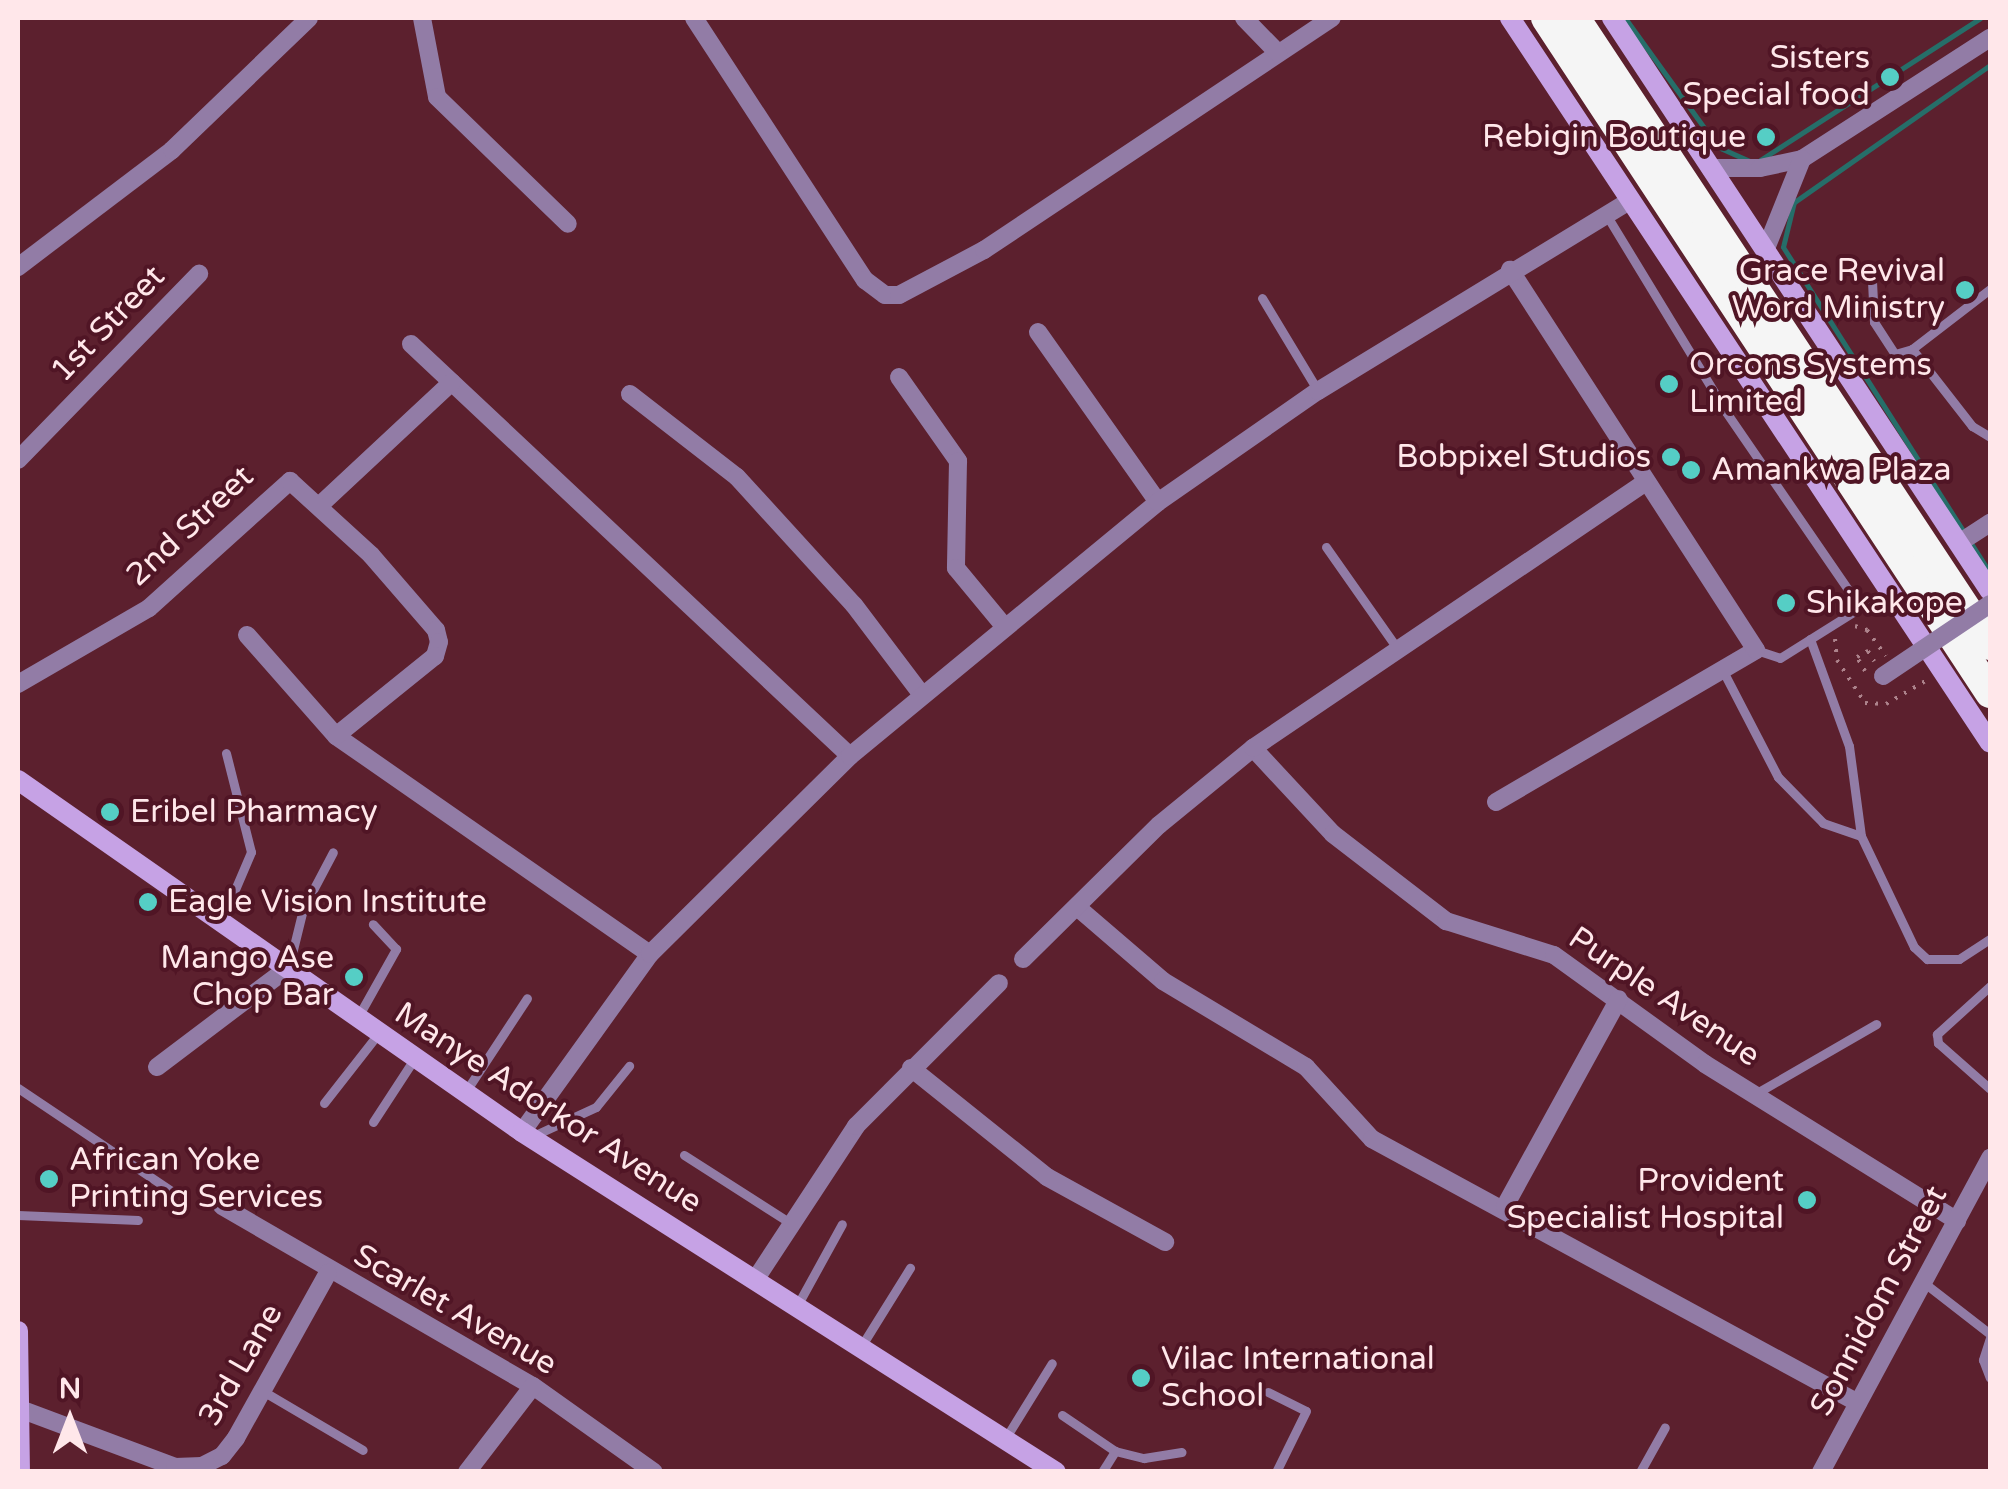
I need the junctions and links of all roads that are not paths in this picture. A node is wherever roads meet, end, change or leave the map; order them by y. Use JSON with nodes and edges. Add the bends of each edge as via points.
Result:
{"nodes":[{"id":1,"x":308,"y":18,"type":"edge"},
{"id":2,"x":422,"y":18,"type":"edge"},
{"id":3,"x":694,"y":18,"type":"edge"},
{"id":4,"x":1244,"y":18,"type":"edge"},
{"id":5,"x":1332,"y":18,"type":"edge"},
{"id":6,"x":1510,"y":18,"type":"edge"},
{"id":7,"x":1546,"y":18,"type":"edge"},
{"id":8,"x":1575,"y":18,"type":"edge"},
{"id":9,"x":1612,"y":18,"type":"edge"},
{"id":10,"x":1990,"y":38,"type":"edge"},
{"id":11,"x":1278,"y":53,"type":"junction"},
{"id":12,"x":1802,"y":160,"type":"junction"},
{"id":13,"x":1710,"y":168,"type":"junction"},
{"id":14,"x":1629,"y":200,"type":"junction"},
{"id":15,"x":1606,"y":213,"type":"junction"},
{"id":16,"x":568,"y":224,"type":"dead end"},
{"id":17,"x":1766,"y":251,"type":"junction"},
{"id":18,"x":18,"y":267,"type":"edge"},
{"id":19,"x":1510,"y":270,"type":"junction"},
{"id":20,"x":199,"y":274,"type":"dead end"},
{"id":21,"x":1872,"y":281,"type":"dead end"},
{"id":22,"x":1990,"y":289,"type":"edge"},
{"id":23,"x":1262,"y":298,"type":"dead end"},
{"id":24,"x":1038,"y":332,"type":"dead end"},
{"id":25,"x":411,"y":344,"type":"dead end"},
{"id":26,"x":1912,"y":348,"type":"junction"},
{"id":27,"x":900,"y":377,"type":"dead end"},
{"id":28,"x":452,"y":382,"type":"junction"},
{"id":29,"x":1318,"y":391,"type":"junction"},
{"id":30,"x":630,"y":394,"type":"dead end"},
{"id":31,"x":1990,"y":436,"type":"edge"},
{"id":32,"x":18,"y":460,"type":"edge"},
{"id":33,"x":1645,"y":483,"type":"junction"},
{"id":34,"x":1158,"y":502,"type":"junction"},
{"id":35,"x":320,"y":505,"type":"junction"},
{"id":36,"x":1990,"y":524,"type":"edge"},
{"id":37,"x":1959,"y":543,"type":"junction"},
{"id":38,"x":1326,"y":547,"type":"dead end"},
{"id":39,"x":1888,"y":590,"type":"junction"},
{"id":40,"x":1990,"y":590,"type":"edge"},
{"id":41,"x":1990,"y":604,"type":"edge"},
{"id":42,"x":1860,"y":607,"type":"junction"},
{"id":43,"x":1004,"y":626,"type":"junction"},
{"id":44,"x":247,"y":634,"type":"dead end"},
{"id":45,"x":1810,"y":639,"type":"junction"},
{"id":46,"x":1990,"y":645,"type":"edge"},
{"id":47,"x":1397,"y":648,"type":"junction"},
{"id":48,"x":1756,"y":650,"type":"junction"},
{"id":49,"x":1723,"y":671,"type":"junction"},
{"id":50,"x":1883,"y":676,"type":"dead end"},
{"id":51,"x":18,"y":684,"type":"edge"},
{"id":52,"x":1990,"y":693,"type":"edge"},
{"id":53,"x":922,"y":695,"type":"junction"},
{"id":54,"x":336,"y":736,"type":"junction"},
{"id":55,"x":1990,"y":743,"type":"edge"},
{"id":56,"x":1253,"y":748,"type":"junction"},
{"id":57,"x":226,"y":752,"type":"dead end"},
{"id":58,"x":850,"y":756,"type":"junction"},
{"id":59,"x":18,"y":780,"type":"edge"},
{"id":60,"x":1496,"y":802,"type":"dead end"},
{"id":61,"x":1861,"y":836,"type":"junction"},
{"id":62,"x":332,"y":852,"type":"dead end"},
{"id":63,"x":1077,"y":907,"type":"junction"},
{"id":64,"x":373,"y":924,"type":"dead end"},
{"id":65,"x":220,"y":925,"type":"junction"},
{"id":66,"x":1990,"y":939,"type":"edge"},
{"id":67,"x":650,"y":954,"type":"junction"},
{"id":68,"x":1023,"y":959,"type":"dead end"},
{"id":69,"x":286,"y":972,"type":"junction"},
{"id":70,"x":999,"y":984,"type":"dead end"},
{"id":71,"x":1990,"y":986,"type":"edge"},
{"id":72,"x":527,"y":998,"type":"dead end"},
{"id":73,"x":1619,"y":999,"type":"junction"},
{"id":74,"x":356,"y":1020,"type":"junction"},
{"id":75,"x":1876,"y":1024,"type":"dead end"},
{"id":76,"x":378,"y":1034,"type":"junction"},
{"id":77,"x":414,"y":1058,"type":"junction"},
{"id":78,"x":630,"y":1066,"type":"dead end"},
{"id":79,"x":157,"y":1067,"type":"dead end"},
{"id":80,"x":911,"y":1068,"type":"junction"},
{"id":81,"x":1989,"y":1085,"type":"edge"},
{"id":82,"x":18,"y":1088,"type":"edge"},
{"id":83,"x":465,"y":1093,"type":"junction"},
{"id":84,"x":1754,"y":1094,"type":"junction"},
{"id":85,"x":324,"y":1102,"type":"dead end"},
{"id":86,"x":373,"y":1122,"type":"dead end"},
{"id":87,"x":526,"y":1134,"type":"junction"},
{"id":88,"x":684,"y":1155,"type":"dead end"},
{"id":89,"x":1990,"y":1158,"type":"edge"},
{"id":90,"x":170,"y":1190,"type":"dead end"},
{"id":91,"x":222,"y":1206,"type":"dead end"},
{"id":92,"x":1504,"y":1206,"type":"junction"},
{"id":93,"x":18,"y":1215,"type":"edge"},
{"id":94,"x":138,"y":1220,"type":"dead end"},
{"id":95,"x":1957,"y":1221,"type":"junction"},
{"id":96,"x":792,"y":1224,"type":"junction"},
{"id":97,"x":842,"y":1224,"type":"dead end"},
{"id":98,"x":1166,"y":1242,"type":"dead end"},
{"id":99,"x":910,"y":1268,"type":"dead end"},
{"id":100,"x":328,"y":1273,"type":"junction"},
{"id":101,"x":757,"y":1277,"type":"junction"},
{"id":102,"x":1923,"y":1282,"type":"junction"},
{"id":103,"x":798,"y":1304,"type":"junction"},
{"id":104,"x":18,"y":1331,"type":"edge"},
{"id":105,"x":1990,"y":1336,"type":"edge"},
{"id":106,"x":862,"y":1345,"type":"junction"},
{"id":107,"x":1052,"y":1363,"type":"dead end"},
{"id":108,"x":1990,"y":1378,"type":"edge"},
{"id":109,"x":533,"y":1386,"type":"junction"},
{"id":110,"x":262,"y":1390,"type":"junction"},
{"id":111,"x":1268,"y":1392,"type":"dead end"},
{"id":112,"x":1858,"y":1403,"type":"junction"},
{"id":113,"x":20,"y":1410,"type":"edge"},
{"id":114,"x":1062,"y":1415,"type":"dead end"},
{"id":115,"x":1665,"y":1427,"type":"dead end"},
{"id":116,"x":1005,"y":1438,"type":"junction"},
{"id":117,"x":363,"y":1450,"type":"dead end"},
{"id":118,"x":1115,"y":1452,"type":"junction"},
{"id":119,"x":1182,"y":1452,"type":"dead end"},
{"id":120,"x":20,"y":1472,"type":"edge"},
{"id":121,"x":467,"y":1472,"type":"edge"},
{"id":122,"x":654,"y":1472,"type":"edge"},
{"id":123,"x":1056,"y":1472,"type":"edge"},
{"id":124,"x":1102,"y":1472,"type":"edge"},
{"id":125,"x":1276,"y":1472,"type":"edge"},
{"id":126,"x":1640,"y":1472,"type":"edge"},
{"id":127,"x":1821,"y":1472,"type":"edge"}],
"edges":[{"from":1,"to":18,"type":"street","via":[[172,150]]},
{"from":2,"to":16,"type":"street","via":[[437,97]]},
{"from":3,"to":11,"type":"street","via":[[865,280],[885,295],[984,250]]},
{"from":4,"to":11,"type":"street"},
{"from":5,"to":11,"type":"street"},
{"from":6,"to":14,"type":"main road"},
{"from":7,"to":52,"type":"highway"},
{"from":8,"to":46,"type":"highway"},
{"from":9,"to":13,"type":"main road"},
{"from":10,"to":12,"type":"street"},
{"from":12,"to":13,"type":"street"},
{"from":12,"to":17,"type":"street"},
{"from":13,"to":17,"type":"main road"},
{"from":14,"to":15,"type":"street"},
{"from":14,"to":39,"type":"main road"},
{"from":15,"to":19,"type":"street"},
{"from":15,"to":42,"type":"lane","via":[[1726,412]]},
{"from":17,"to":37,"type":"main road"},
{"from":19,"to":29,"type":"street"},
{"from":19,"to":33,"type":"street"},
{"from":20,"to":32,"type":"street","name":"1st Street"},
{"from":21,"to":26,"type":"lane","via":[[1874,322],[1894,354]]},
{"from":22,"to":26,"type":"lane"},
{"from":23,"to":29,"type":"lane"},
{"from":24,"to":34,"type":"street"},
{"from":25,"to":28,"type":"street"},
{"from":26,"to":31,"type":"lane","via":[[1972,426]]},
{"from":27,"to":43,"type":"street","via":[[958,461],[956,568]]},
{"from":28,"to":35,"type":"street"},
{"from":28,"to":58,"type":"street"},
{"from":29,"to":34,"type":"street"},
{"from":30,"to":53,"type":"street","via":[[736,478],[854,605]]},
{"from":33,"to":47,"type":"street"},
{"from":33,"to":48,"type":"street"},
{"from":34,"to":43,"type":"street"},
{"from":35,"to":51,"type":"street","name":"2nd Street","via":[[301,486],[282,482],[149,608]]},
{"from":35,"to":54,"type":"street","via":[[436,630],[438,642],[435,656]]},
{"from":36,"to":37,"type":"street"},
{"from":37,"to":40,"type":"main road"},
{"from":38,"to":47,"type":"lane"},
{"from":39,"to":42,"type":"lane"},
{"from":39,"to":55,"type":"main road"},
{"from":41,"to":50,"type":"street","bridge":true},
{"from":42,"to":45,"type":"lane"},
{"from":43,"to":53,"type":"street"},
{"from":44,"to":54,"type":"street"},
{"from":45,"to":48,"type":"lane","via":[[1780,658]]},
{"from":45,"to":61,"type":"lane","via":[[1849,746]]},
{"from":47,"to":56,"type":"street"},
{"from":48,"to":49,"type":"street"},
{"from":49,"to":60,"type":"street"},
{"from":49,"to":61,"type":"lane","via":[[1778,777],[1822,823]]},
{"from":53,"to":58,"type":"street"},
{"from":54,"to":67,"type":"street"},
{"from":56,"to":63,"type":"street","via":[[1159,826]]},
{"from":56,"to":73,"type":"street","name":"Purple Avenue","via":[[1333,834],[1446,922],[1554,955]]},
{"from":57,"to":65,"type":"lane","via":[[252,852]]},
{"from":58,"to":67,"type":"street"},
{"from":59,"to":65,"type":"main road","name":"Manye Adorkor Avenue"},
{"from":61,"to":66,"type":"lane","via":[[1914,947],[1927,959],[1959,959]]},
{"from":62,"to":69,"type":"lane","via":[[302,909]]},
{"from":63,"to":68,"type":"street"},
{"from":63,"to":92,"type":"street","via":[[1163,981],[1306,1067],[1372,1139]]},
{"from":64,"to":74,"type":"lane","via":[[396,949]]},
{"from":65,"to":69,"type":"main road","name":"Manye Adorkor Avenue"},
{"from":67,"to":87,"type":"street"},
{"from":69,"to":74,"type":"main road","name":"Manye Adorkor Avenue"},
{"from":69,"to":79,"type":"street"},
{"from":70,"to":80,"type":"street"},
{"from":71,"to":81,"type":"lane","via":[[1937,1034],[1938,1043]]},
{"from":72,"to":83,"type":"lane"},
{"from":73,"to":84,"type":"street","name":"Purple Avenue"},
{"from":73,"to":92,"type":"street"},
{"from":74,"to":76,"type":"main road","name":"Manye Adorkor Avenue"},
{"from":75,"to":84,"type":"lane"},
{"from":76,"to":77,"type":"main road","name":"Manye Adorkor Avenue"},
{"from":76,"to":85,"type":"lane"},
{"from":77,"to":83,"type":"main road","name":"Manye Adorkor Avenue"},
{"from":77,"to":86,"type":"lane"},
{"from":78,"to":87,"type":"lane","via":[[596,1107]]},
{"from":80,"to":96,"type":"street","via":[[856,1126]]},
{"from":80,"to":98,"type":"street","via":[[1048,1178]]},
{"from":82,"to":90,"type":"lane"},
{"from":83,"to":87,"type":"main road","name":"Manye Adorkor Avenue"},
{"from":84,"to":95,"type":"street","name":"Purple Avenue"},
{"from":87,"to":101,"type":"main road","name":"Manye Adorkor Avenue"},
{"from":88,"to":96,"type":"lane"},
{"from":89,"to":95,"type":"street","name":"Sonnidom Street"},
{"from":91,"to":100,"type":"street","name":"Scarlet Avenue"},
{"from":92,"to":112,"type":"street"},
{"from":93,"to":94,"type":"lane"},
{"from":95,"to":102,"type":"street","name":"Sonnidom Street"},
{"from":96,"to":101,"type":"street"},
{"from":97,"to":103,"type":"lane"},
{"from":99,"to":106,"type":"lane"},
{"from":100,"to":109,"type":"street","name":"Scarlet Avenue"},
{"from":100,"to":110,"type":"street","name":"3rd Lane"},
{"from":101,"to":103,"type":"main road","name":"Manye Adorkor Avenue"},
{"from":102,"to":105,"type":"lane"},
{"from":102,"to":112,"type":"street","name":"Sonnidom Street"},
{"from":103,"to":106,"type":"main road","name":"Manye Adorkor Avenue"},
{"from":104,"to":113,"type":"main road"},
{"from":105,"to":108,"type":"lane","via":[[1983,1360]]},
{"from":106,"to":116,"type":"main road","name":"Manye Adorkor Avenue"},
{"from":107,"to":116,"type":"lane"},
{"from":109,"to":121,"type":"street"},
{"from":109,"to":122,"type":"street","name":"Scarlet Avenue"},
{"from":110,"to":113,"type":"street","name":"3rd Lane","via":[[222,1456],[202,1466],[175,1467]]},
{"from":110,"to":117,"type":"lane"},
{"from":111,"to":125,"type":"lane","via":[[1306,1411]]},
{"from":112,"to":127,"type":"street","name":"Sonnidom Street"},
{"from":113,"to":120,"type":"main road"},
{"from":114,"to":118,"type":"lane"},
{"from":115,"to":126,"type":"lane"},
{"from":116,"to":123,"type":"main road","name":"Manye Adorkor Avenue"},
{"from":118,"to":119,"type":"lane","via":[[1144,1458]]},
{"from":118,"to":124,"type":"lane"}]}
